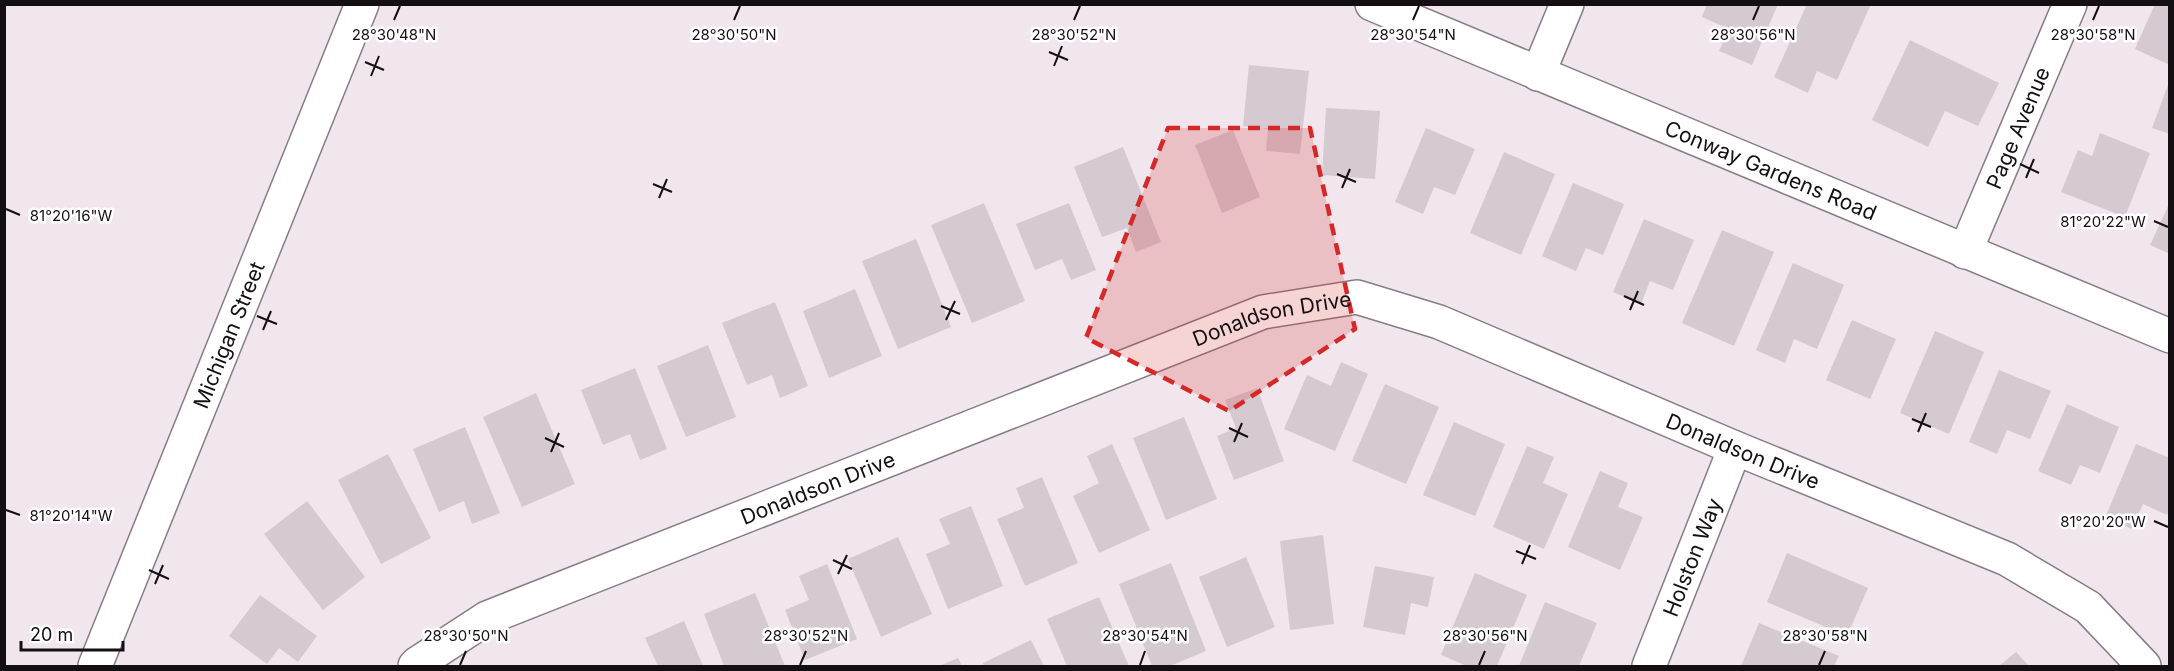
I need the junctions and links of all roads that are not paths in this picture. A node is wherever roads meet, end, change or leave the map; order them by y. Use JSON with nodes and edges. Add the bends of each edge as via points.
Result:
{"nodes":[{"id":1,"x":362,"y":4,"type":"edge"},
{"id":2,"x":1372,"y":4,"type":"edge"},
{"id":3,"x":1567,"y":4,"type":"edge"},
{"id":4,"x":2070,"y":4,"type":"edge"},
{"id":5,"x":1538,"y":74,"type":"junction"},
{"id":6,"x":1965,"y":252,"type":"junction"},
{"id":7,"x":2169,"y":336,"type":"edge"},
{"id":8,"x":1735,"y":448,"type":"junction"},
{"id":9,"x":95,"y":666,"type":"edge"},
{"id":10,"x":415,"y":666,"type":"edge"},
{"id":11,"x":1649,"y":666,"type":"edge"},
{"id":12,"x":2144,"y":666,"type":"edge"}],
"edges":[{"from":1,"to":9,"type":"street","name":"Michigan Street"},
{"from":2,"to":5,"type":"street","name":"Conway Gardens Road"},
{"from":3,"to":5,"type":"street"},
{"from":4,"to":6,"type":"street","name":"Page Avenue"},
{"from":5,"to":6,"type":"street","name":"Conway Gardens Road"},
{"from":6,"to":7,"type":"street","name":"Conway Gardens Road"},
{"from":8,"to":10,"type":"street","name":"Donaldson Drive","via":[[1438,322],[1357,297],[1263,312],[487,618]]},
{"from":8,"to":11,"type":"street","name":"Holston Way"},
{"from":8,"to":12,"type":"street","name":"Donaldson Drive","via":[[2007,559],[2088,607]]}]}
